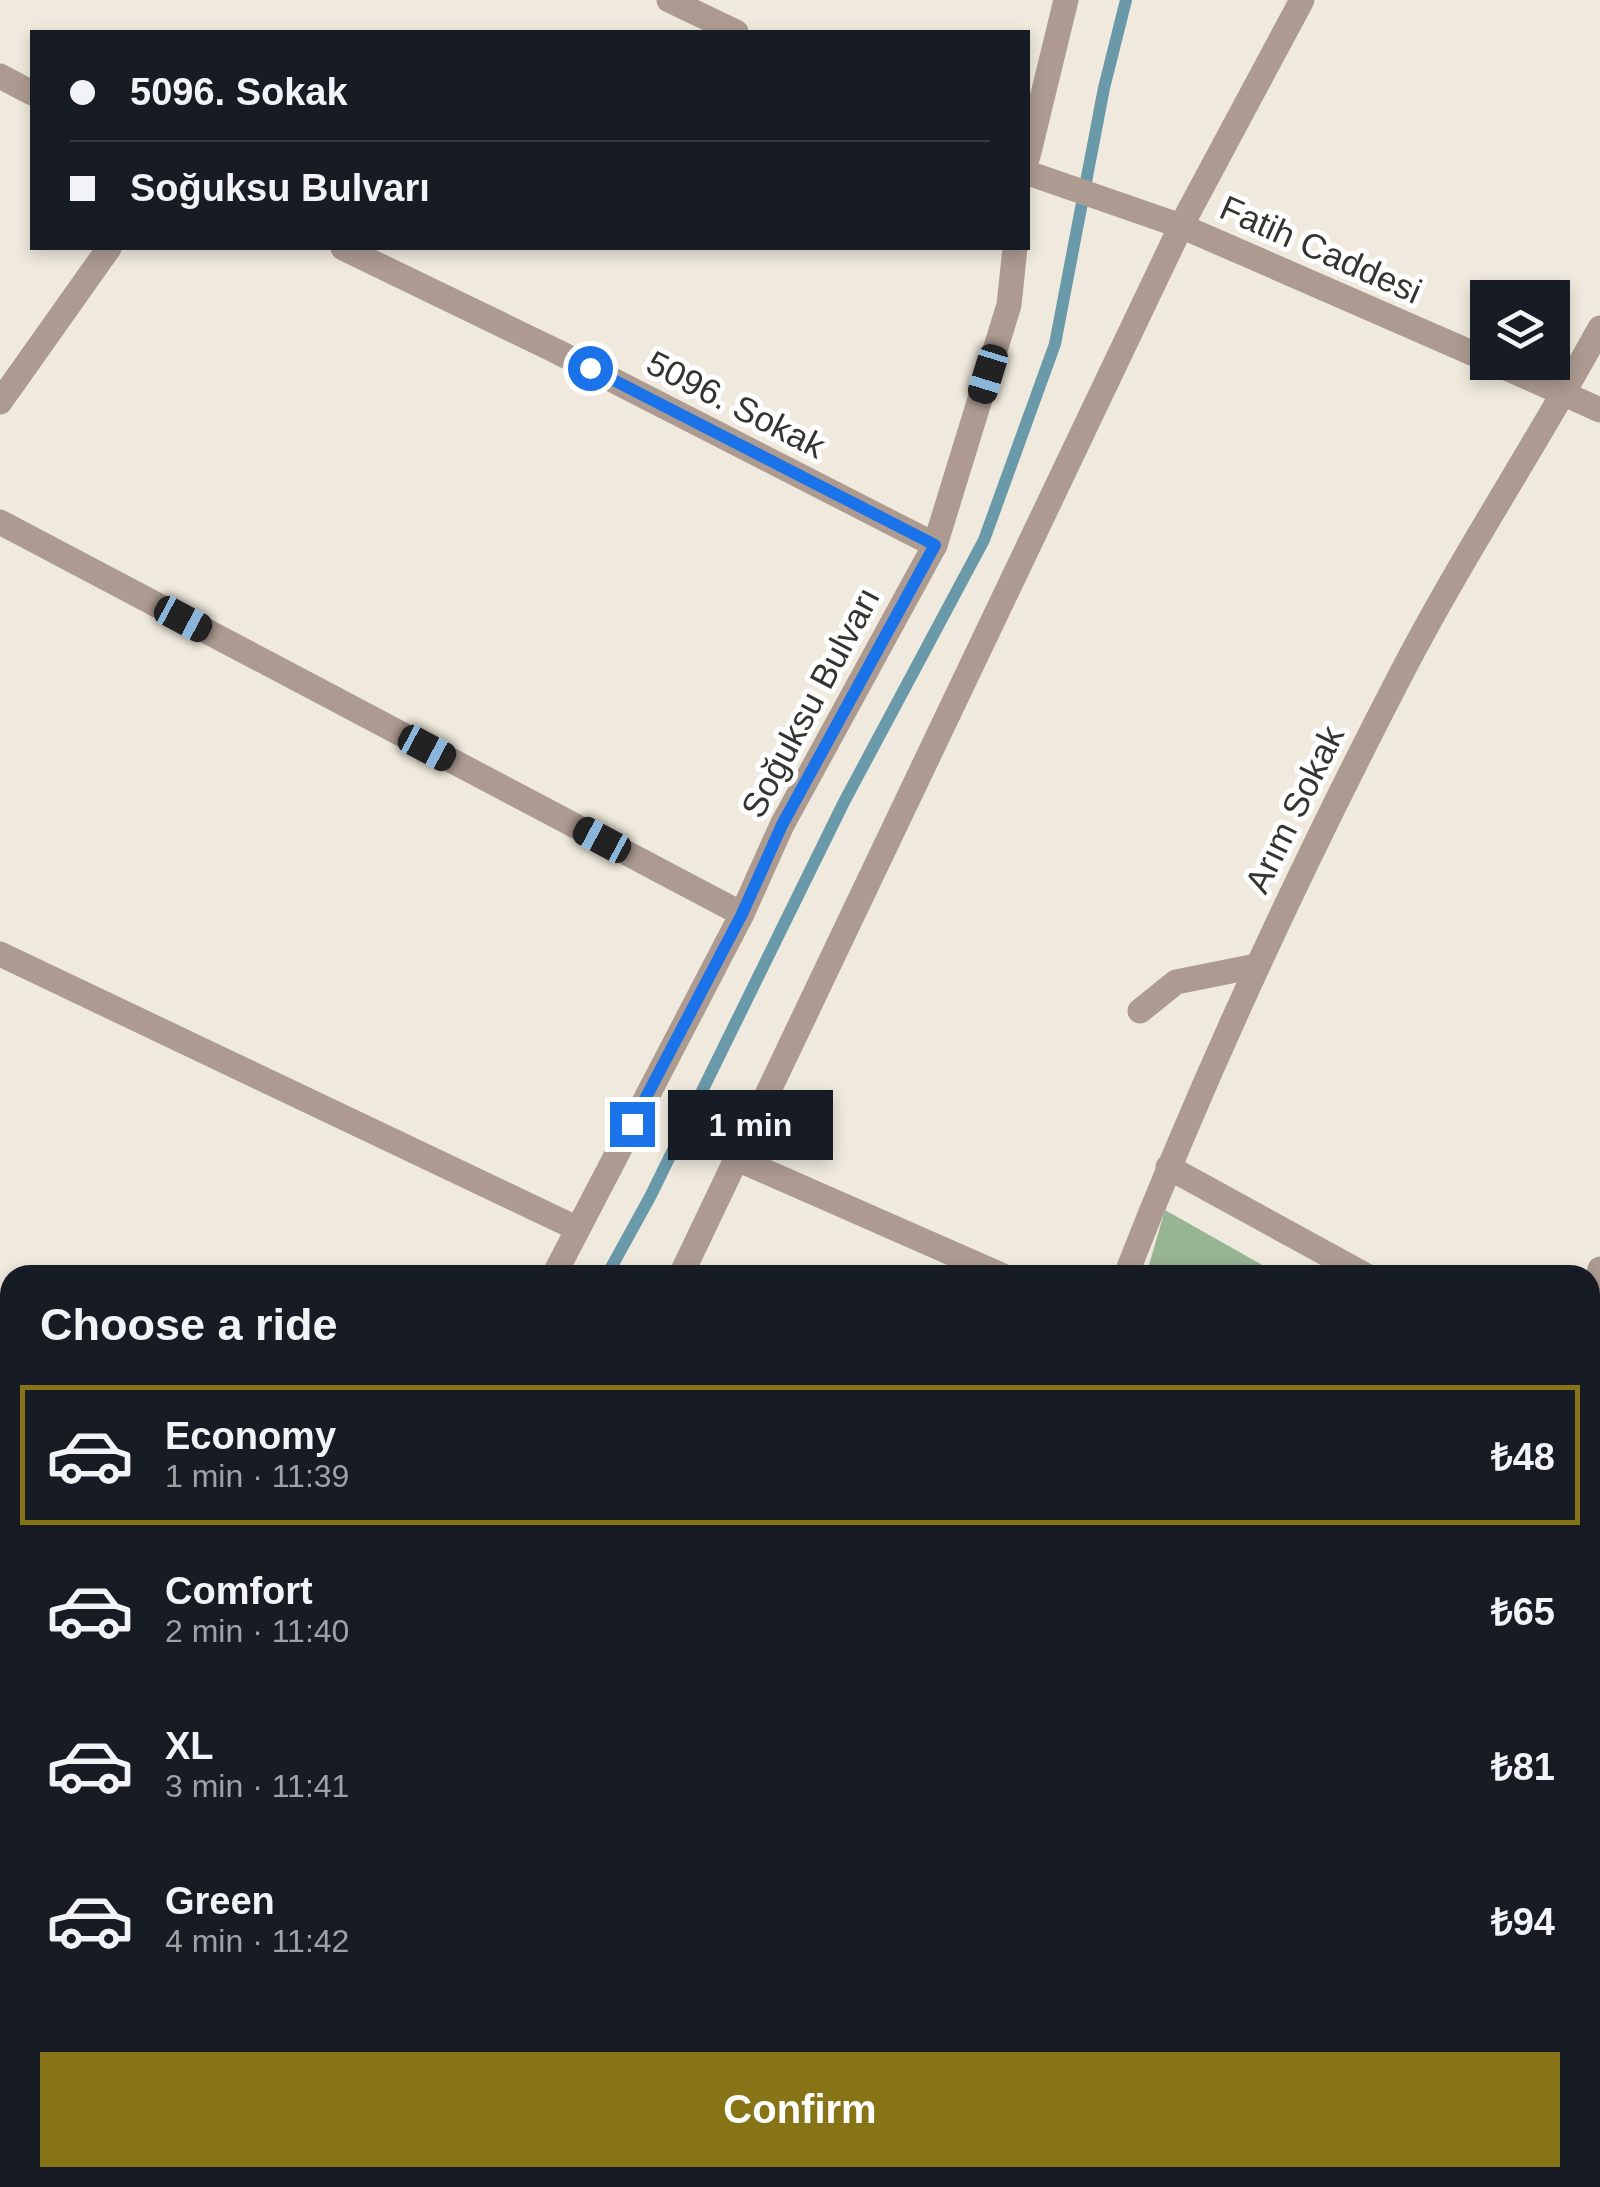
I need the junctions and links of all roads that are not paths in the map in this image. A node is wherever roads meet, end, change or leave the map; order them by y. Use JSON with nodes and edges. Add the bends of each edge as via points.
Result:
{"nodes":[{"id":1,"x":669,"y":0,"type":"edge"},
{"id":2,"x":1066,"y":0,"type":"edge"},
{"id":3,"x":1302,"y":0,"type":"edge"},
{"id":4,"x":732,"y":30,"type":"edge"},
{"id":5,"x":0,"y":76,"type":"edge"},
{"id":6,"x":30,"y":92,"type":"edge"},
{"id":7,"x":1030,"y":148,"type":"edge"},
{"id":8,"x":1030,"y":174,"type":"edge"},
{"id":9,"x":1181,"y":226,"type":"junction"},
{"id":10,"x":108,"y":250,"type":"edge"},
{"id":11,"x":348,"y":250,"type":"edge"},
{"id":12,"x":1015,"y":250,"type":"edge"},
{"id":13,"x":1600,"y":328,"type":"edge"},
{"id":14,"x":1470,"y":352,"type":"edge"},
{"id":15,"x":1533,"y":380,"type":"edge"},
{"id":16,"x":1564,"y":394,"type":"junction"},
{"id":17,"x":0,"y":402,"type":"edge"},
{"id":18,"x":1600,"y":410,"type":"edge"},
{"id":19,"x":0,"y":522,"type":"edge"},
{"id":20,"x":935,"y":545,"type":"junction"},
{"id":21,"x":742,"y":914,"type":"junction"},
{"id":22,"x":0,"y":954,"type":"edge"},
{"id":23,"x":1256,"y":966,"type":"junction"},
{"id":24,"x":1140,"y":1011,"type":"dead end"},
{"id":25,"x":736,"y":1158,"type":"junction"},
{"id":26,"x":1168,"y":1167,"type":"junction"},
{"id":27,"x":578,"y":1228,"type":"junction"},
{"id":28,"x":559,"y":1265,"type":"edge"},
{"id":29,"x":687,"y":1265,"type":"edge"},
{"id":30,"x":978,"y":1265,"type":"edge"},
{"id":31,"x":1130,"y":1265,"type":"edge"},
{"id":32,"x":1347,"y":1265,"type":"edge"}],
"edges":[{"from":1,"to":4,"type":"street"},
{"from":2,"to":7,"type":"street"},
{"from":3,"to":9,"type":"street"},
{"from":5,"to":6,"type":"street"},
{"from":8,"to":9,"type":"street","name":"Fatih Caddesi"},
{"from":9,"to":14,"type":"street","name":"Fatih Caddesi"},
{"from":9,"to":25,"type":"street"},
{"from":10,"to":17,"type":"street"},
{"from":11,"to":20,"type":"street","name":"5096. Sokak"},
{"from":12,"to":20,"type":"street","name":"Soğuksu Bulvarı","via":[[1008,305]]},
{"from":13,"to":16,"type":"street","name":"Arım Sokak"},
{"from":15,"to":16,"type":"street","name":"Fatih Caddesi"},
{"from":16,"to":18,"type":"street","name":"Fatih Caddesi"},
{"from":16,"to":23,"type":"street","name":"Arım Sokak","via":[[1401,672]]},
{"from":19,"to":21,"type":"street"},
{"from":20,"to":21,"type":"street","name":"Soğuksu Bulvarı","via":[[782,825]]},
{"from":21,"to":27,"type":"street","name":"Soğuksu Bulvarı"},
{"from":22,"to":27,"type":"street"},
{"from":23,"to":24,"type":"street","via":[[1176,982]]},
{"from":23,"to":26,"type":"street","name":"Arım Sokak"},
{"from":25,"to":29,"type":"street"},
{"from":25,"to":30,"type":"street"},
{"from":26,"to":31,"type":"street","name":"Arım Sokak"},
{"from":26,"to":32,"type":"street"},
{"from":27,"to":28,"type":"street","name":"Soğuksu Bulvarı"}]}
